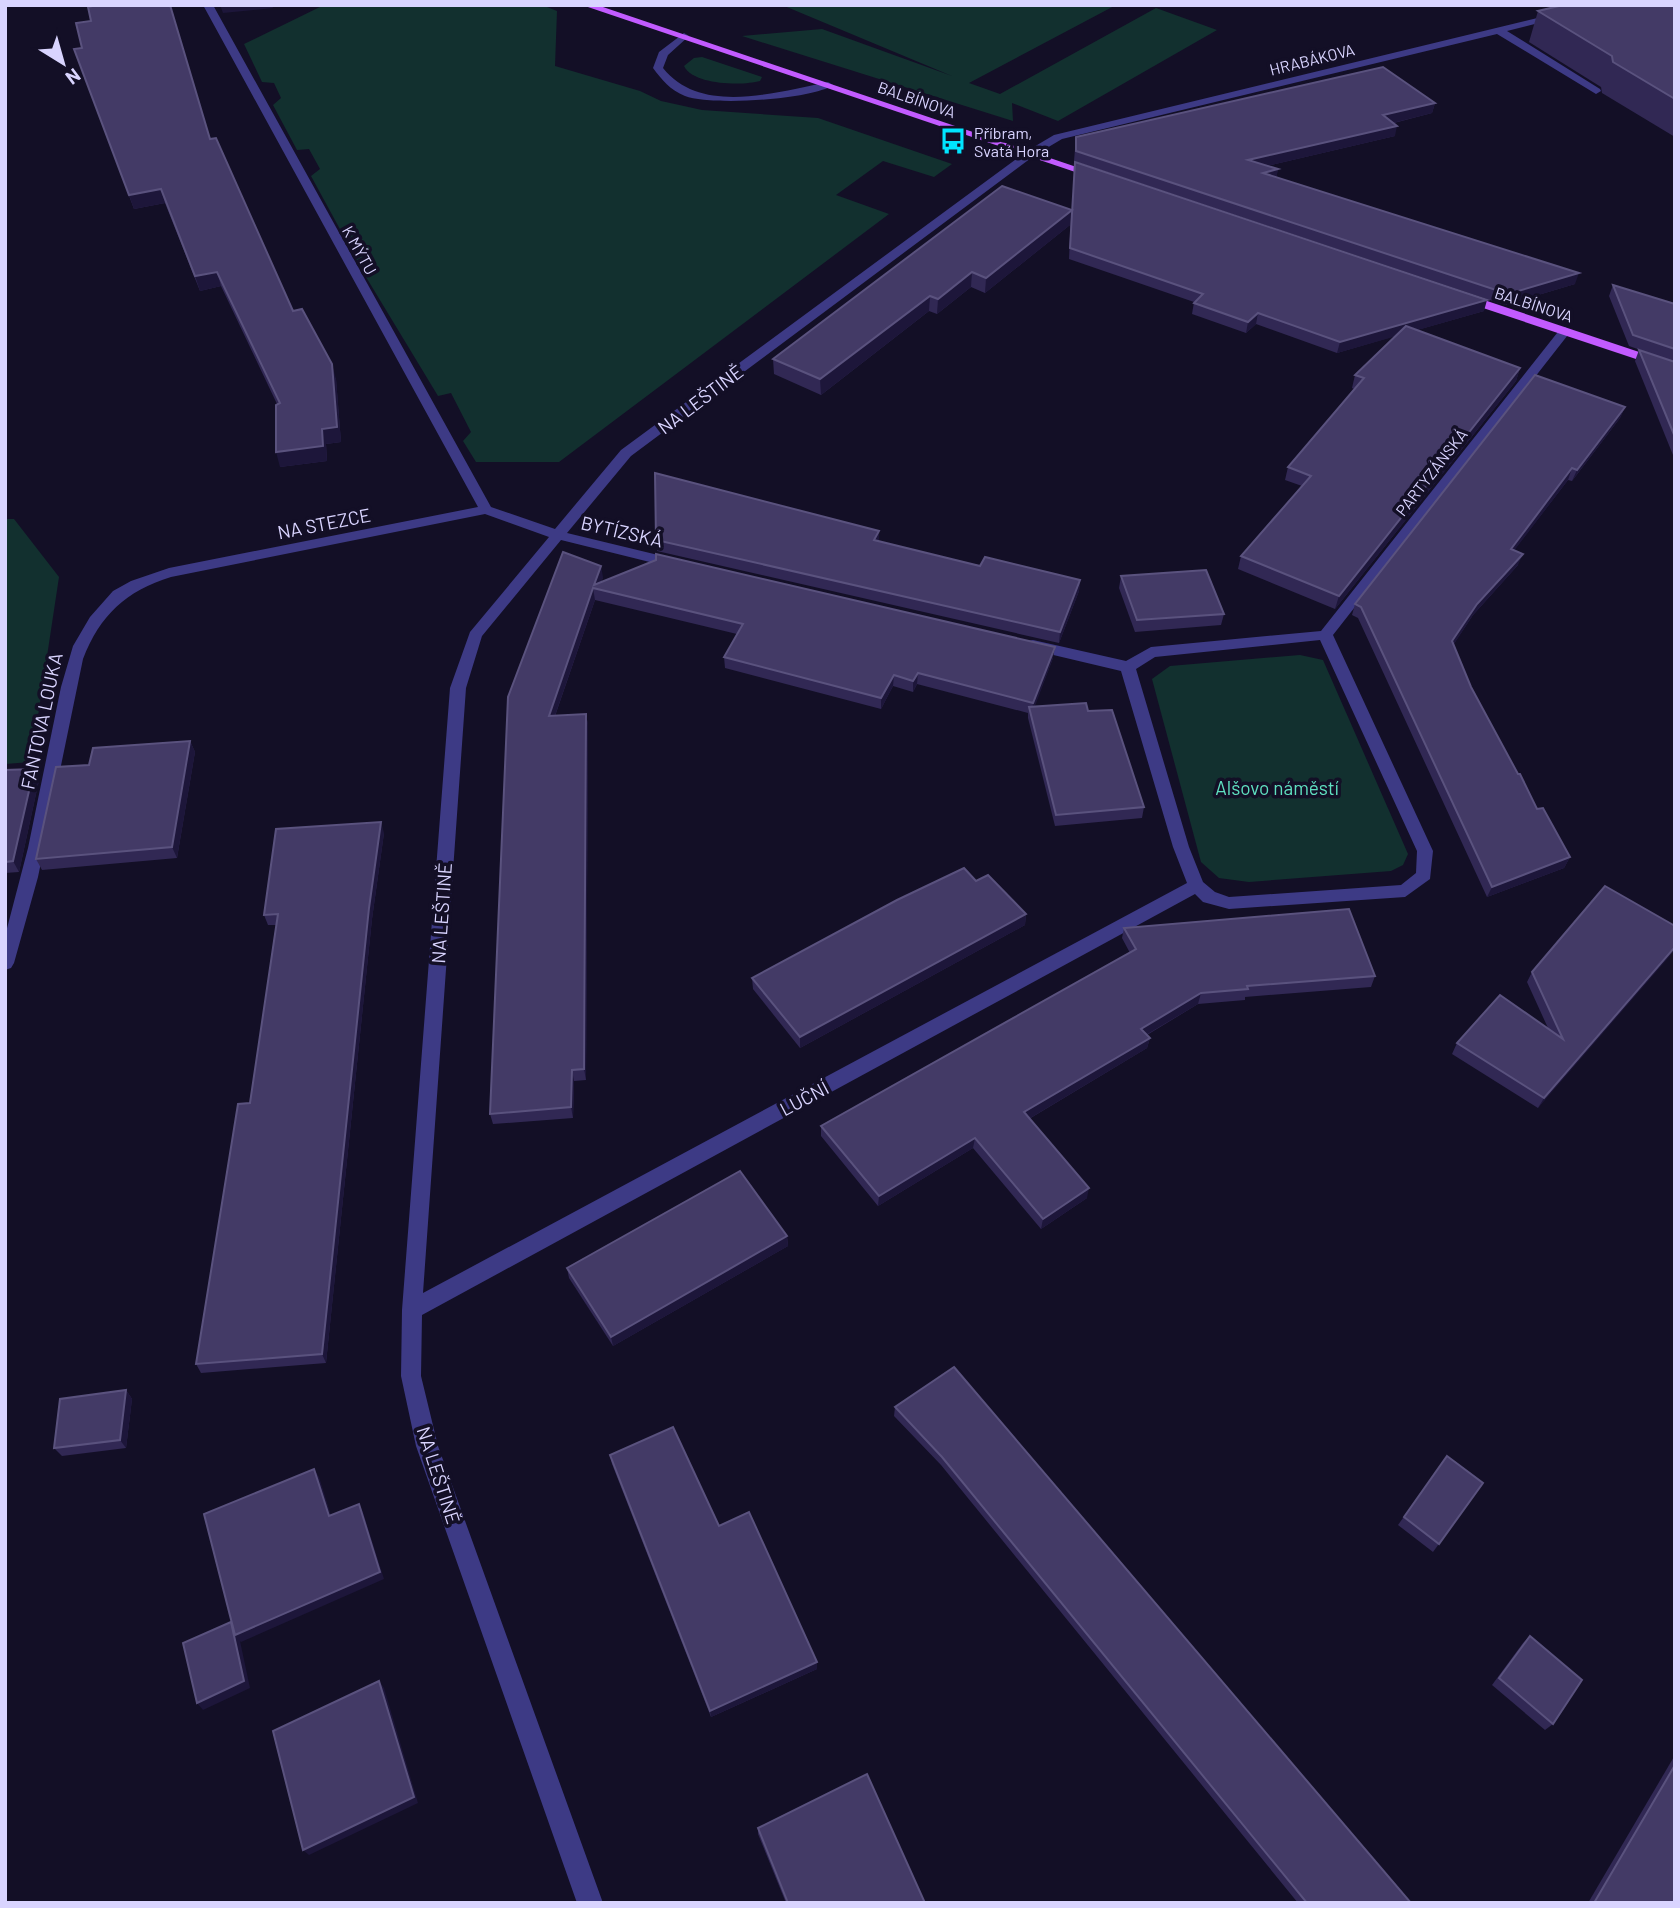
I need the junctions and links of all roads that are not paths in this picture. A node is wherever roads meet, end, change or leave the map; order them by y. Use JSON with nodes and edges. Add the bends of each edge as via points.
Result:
{"nodes":[{"id":1,"x":208,"y":5,"type":"edge"},
{"id":2,"x":587,"y":5,"type":"edge"},
{"id":3,"x":1604,"y":5,"type":"edge"},
{"id":4,"x":1499,"y":31,"type":"junction"},
{"id":5,"x":684,"y":36,"type":"junction"},
{"id":6,"x":828,"y":85,"type":"junction"},
{"id":7,"x":1597,"y":91,"type":"edge"},
{"id":8,"x":1031,"y":153,"type":"junction"},
{"id":9,"x":1105,"y":178,"type":"edge"},
{"id":10,"x":1460,"y":296,"type":"edge"},
{"id":11,"x":1564,"y":331,"type":"junction"},
{"id":12,"x":1675,"y":368,"type":"edge"},
{"id":13,"x":486,"y":510,"type":"junction"},
{"id":14,"x":557,"y":535,"type":"junction"},
{"id":15,"x":696,"y":568,"type":"edge"},
{"id":16,"x":169,"y":573,"type":"joint"},
{"id":17,"x":1325,"y":635,"type":"junction"},
{"id":18,"x":1020,"y":643,"type":"edge"},
{"id":19,"x":1128,"y":667,"type":"junction"},
{"id":20,"x":1196,"y":887,"type":"junction"},
{"id":21,"x":5,"y":963,"type":"edge"},
{"id":22,"x":412,"y":1310,"type":"junction"},
{"id":23,"x":590,"y":1903,"type":"edge"}],
"edges":[{"from":1,"to":13,"type":"street","name":"K MÝTU"},
{"from":2,"to":5,"type":"main road","name":"BALBÍNOVA"},
{"from":3,"to":4,"type":"street","name":"HRABÁKOVA"},
{"from":4,"to":7,"type":"street"},
{"from":4,"to":8,"type":"street","name":"HRABÁKOVA","via":[[1058,137]]},
{"from":5,"to":6,"type":"main road","name":"BALBÍNOVA"},
{"from":5,"to":6,"type":"street","via":[[663,54],[659,68],[664,79],[679,90],[712,99],[748,99]]},
{"from":6,"to":8,"type":"main road","name":"BALBÍNOVA"},
{"from":8,"to":9,"type":"main road","name":"BALBÍNOVA"},
{"from":8,"to":14,"type":"street","name":"NA LEŠTINĚ","via":[[626,453]]},
{"from":10,"to":11,"type":"main road","name":"BALBÍNOVA"},
{"from":11,"to":12,"type":"main road","name":"BALBÍNOVA"},
{"from":11,"to":17,"type":"street","name":"PARTYZÁNSKÁ"},
{"from":13,"to":14,"type":"street","name":"BYTÍZSKÁ"},
{"from":13,"to":16,"type":"street","name":"NA STEZCE"},
{"from":14,"to":15,"type":"street","name":"BYTÍZSKÁ"},
{"from":14,"to":22,"type":"street","name":"NA LEŠTINĚ","via":[[475,635],[458,688]]},
{"from":16,"to":21,"type":"street","name":"FANTOVA LOUKA","via":[[138,582],[114,598],[77,650],[23,915]]},
{"from":17,"to":19,"type":"street","via":[[1151,652]]},
{"from":17,"to":20,"type":"street","via":[[1425,851],[1424,875],[1405,891],[1229,903]]},
{"from":18,"to":19,"type":"street"},
{"from":19,"to":20,"type":"street"},
{"from":20,"to":22,"type":"street","name":"LUČNÍ"},
{"from":22,"to":23,"type":"street","name":"NA LEŠTINĚ","via":[[411,1376],[427,1446]]}]}
